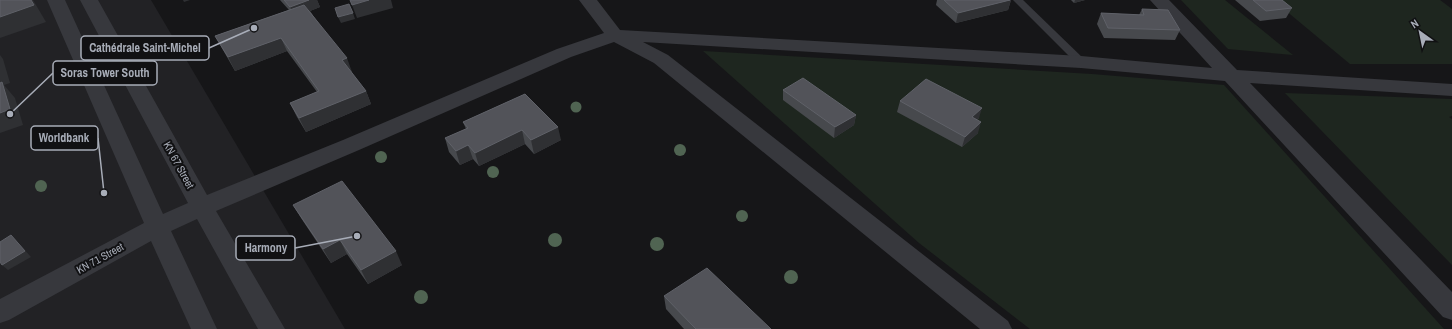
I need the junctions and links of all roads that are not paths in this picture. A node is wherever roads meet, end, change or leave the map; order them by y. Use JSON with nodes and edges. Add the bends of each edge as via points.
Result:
{"nodes":[{"id":1,"x":56,"y":0,"type":"edge"},
{"id":2,"x":89,"y":0,"type":"edge"},
{"id":3,"x":588,"y":0,"type":"edge"},
{"id":4,"x":1018,"y":0,"type":"edge"},
{"id":5,"x":1160,"y":0,"type":"edge"},
{"id":6,"x":615,"y":35,"type":"junction"},
{"id":7,"x":1082,"y":62,"type":"junction"},
{"id":8,"x":1233,"y":76,"type":"junction"},
{"id":9,"x":1452,"y":90,"type":"edge"},
{"id":10,"x":202,"y":207,"type":"junction"},
{"id":11,"x":157,"y":228,"type":"junction"},
{"id":12,"x":1452,"y":309,"type":"edge"},
{"id":13,"x":0,"y":312,"type":"edge"},
{"id":14,"x":204,"y":329,"type":"edge"},
{"id":15,"x":272,"y":329,"type":"edge"},
{"id":16,"x":999,"y":329,"type":"edge"}],
"edges":[{"from":1,"to":11,"type":"street"},
{"from":2,"to":10,"type":"street","name":"KN 67 Street"},
{"from":3,"to":6,"type":"street"},
{"from":4,"to":7,"type":"lane"},
{"from":5,"to":8,"type":"street"},
{"from":6,"to":7,"type":"street"},
{"from":6,"to":10,"type":"street","name":"KN 71 Street","via":[[564,53]]},
{"from":6,"to":16,"type":"street","via":[[661,59]]},
{"from":7,"to":8,"type":"street"},
{"from":8,"to":9,"type":"street"},
{"from":8,"to":12,"type":"street"},
{"from":10,"to":11,"type":"street","name":"KN 71 Street"},
{"from":10,"to":15,"type":"street","name":"KN 67 Street"},
{"from":11,"to":13,"type":"street","name":"KN 71 Street"},
{"from":11,"to":14,"type":"street"}]}
